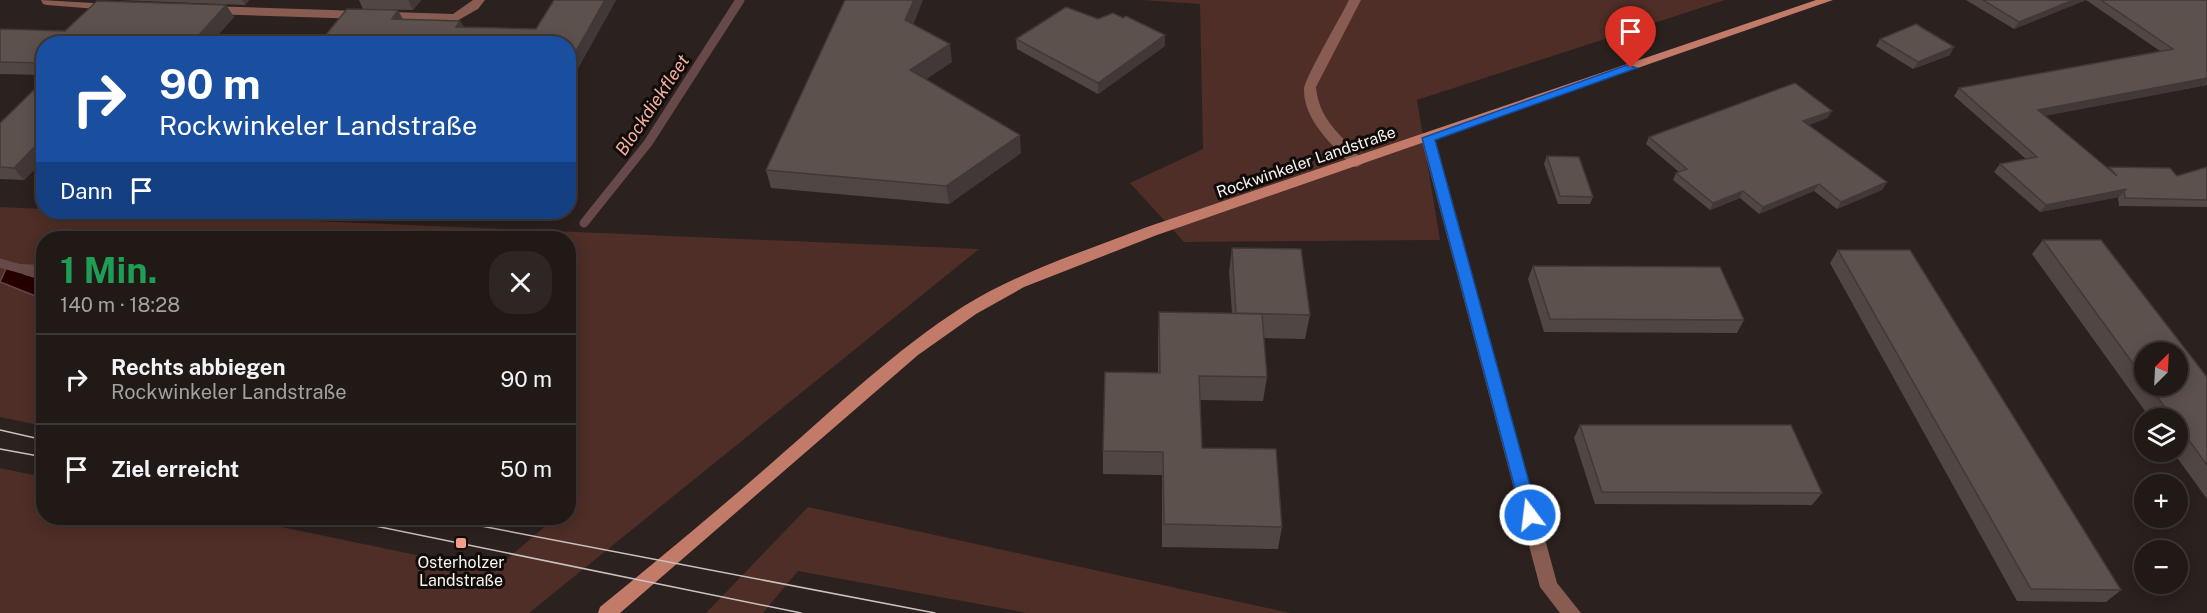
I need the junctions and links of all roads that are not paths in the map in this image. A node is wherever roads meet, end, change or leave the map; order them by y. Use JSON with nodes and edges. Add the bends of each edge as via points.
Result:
{"nodes":[{"id":1,"x":47,"y":0,"type":"edge"},
{"id":2,"x":479,"y":0,"type":"edge"},
{"id":3,"x":1355,"y":0,"type":"edge"},
{"id":4,"x":1827,"y":0,"type":"edge"},
{"id":5,"x":122,"y":8,"type":"edge"},
{"id":6,"x":199,"y":10,"type":"edge"},
{"id":7,"x":1428,"y":138,"type":"junction"},
{"id":8,"x":1357,"y":163,"type":"junction"},
{"id":9,"x":607,"y":613,"type":"edge"},
{"id":10,"x":1572,"y":613,"type":"edge"}],
"edges":[{"from":1,"to":5,"type":"street","via":[[62,6]]},
{"from":2,"to":6,"type":"street","via":[[455,18]]},
{"from":3,"to":8,"type":"street","via":[[1310,87],[1310,103],[1317,118]]},
{"from":4,"to":7,"type":"main road","name":"Rockwinkeler Landstraße"},
{"from":7,"to":8,"type":"main road","name":"Rockwinkeler Landstraße"},
{"from":7,"to":10,"type":"street","via":[[1549,587]]},
{"from":8,"to":9,"type":"main road","name":"Rockwinkeler Landstraße","via":[[1142,235],[1002,292],[920,344],[873,382]]}]}
